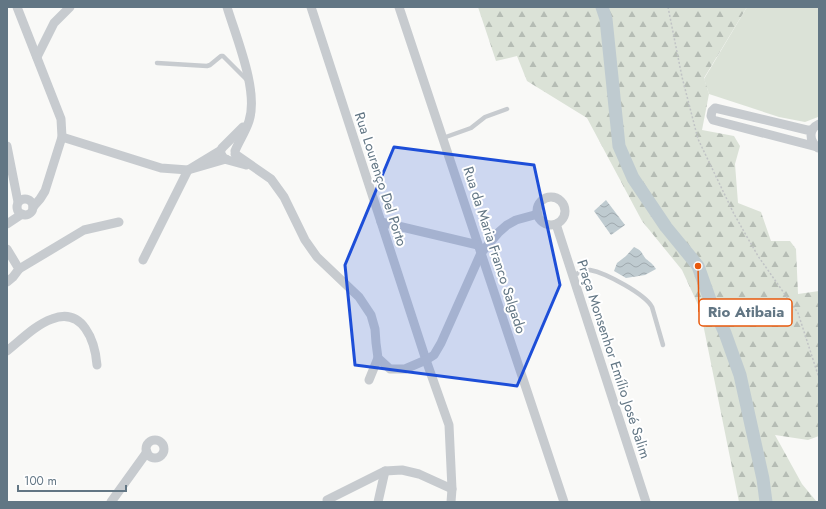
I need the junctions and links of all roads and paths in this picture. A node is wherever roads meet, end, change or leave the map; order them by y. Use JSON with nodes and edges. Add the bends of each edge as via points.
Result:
{"nodes":[{"id":1,"x":17,"y":7,"type":"edge"},
{"id":2,"x":70,"y":7,"type":"edge"},
{"id":3,"x":227,"y":7,"type":"edge"},
{"id":4,"x":311,"y":7,"type":"edge"},
{"id":5,"x":399,"y":7,"type":"edge"},
{"id":6,"x":668,"y":7,"type":"edge"},
{"id":7,"x":37,"y":57,"type":"junction"},
{"id":8,"x":158,"y":63,"type":"dead end"},
{"id":9,"x":250,"y":82,"type":"junction"},
{"id":10,"x":507,"y":109,"type":"dead end"},
{"id":11,"x":250,"y":120,"type":"junction"},
{"id":12,"x":816,"y":127,"type":"edge"},
{"id":13,"x":62,"y":137,"type":"junction"},
{"id":14,"x":443,"y":138,"type":"junction"},
{"id":15,"x":7,"y":146,"type":"edge"},
{"id":16,"x":223,"y":148,"type":"junction"},
{"id":17,"x":818,"y":148,"type":"edge"},
{"id":18,"x":231,"y":156,"type":"junction"},
{"id":19,"x":188,"y":170,"type":"junction"},
{"id":20,"x":24,"y":205,"type":"junction"},
{"id":21,"x":538,"y":214,"type":"junction"},
{"id":22,"x":7,"y":218,"type":"edge"},
{"id":23,"x":119,"y":222,"type":"dead end"},
{"id":24,"x":381,"y":222,"type":"junction"},
{"id":25,"x":7,"y":224,"type":"edge"},
{"id":26,"x":556,"y":224,"type":"junction"},
{"id":27,"x":7,"y":249,"type":"edge"},
{"id":28,"x":480,"y":249,"type":"junction"},
{"id":29,"x":143,"y":260,"type":"dead end"},
{"id":30,"x":19,"y":268,"type":"junction"},
{"id":31,"x":572,"y":276,"type":"junction"},
{"id":32,"x":7,"y":282,"type":"edge"},
{"id":33,"x":663,"y":345,"type":"dead end"},
{"id":34,"x":7,"y":352,"type":"edge"},
{"id":35,"x":378,"y":358,"type":"junction"},
{"id":36,"x":426,"y":360,"type":"junction"},
{"id":37,"x":97,"y":365,"type":"dead end"},
{"id":38,"x":819,"y":378,"type":"edge"},
{"id":39,"x":370,"y":380,"type":"dead end"},
{"id":40,"x":147,"y":452,"type":"dead end"},
{"id":41,"x":385,"y":471,"type":"junction"},
{"id":42,"x":452,"y":489,"type":"junction"},
{"id":43,"x":327,"y":500,"type":"dead end"},
{"id":44,"x":111,"y":502,"type":"edge"},
{"id":45,"x":378,"y":502,"type":"edge"},
{"id":46,"x":452,"y":502,"type":"edge"},
{"id":47,"x":564,"y":502,"type":"edge"},
{"id":48,"x":646,"y":502,"type":"edge"}],
"edges":[{"from":1,"to":7,"type":"street"},
{"from":2,"to":7,"type":"street","via":[[54,23]]},
{"from":3,"to":9,"type":"street"},
{"from":4,"to":24,"type":"street","name":"Rua Lourenço Del Porto"},
{"from":5,"to":14,"type":"street","name":"Rua da Maria Franco Salgado"},
{"from":6,"to":38,"type":"path","via":[[698,139],[734,214],[758,256],[798,313]]},
{"from":7,"to":13,"type":"street","via":[[61,119]]},
{"from":8,"to":9,"type":"lane","via":[[207,66],[220,56],[224,56]]},
{"from":9,"to":11,"type":"street","via":[[253,101]]},
{"from":10,"to":14,"type":"lane","via":[[485,117],[471,128]]},
{"from":11,"to":16,"type":"street"},
{"from":11,"to":18,"type":"street"},
{"from":12,"to":17,"type":"street","via":[[811,139]]},
{"from":12,"to":17,"type":"street","via":[[806,130],[716,108],[711,116],[713,120]]},
{"from":13,"to":19,"type":"street","via":[[161,168]]},
{"from":13,"to":20,"type":"street","via":[[40,200]]},
{"from":14,"to":28,"type":"street","name":"Rua da Maria Franco Salgado"},
{"from":15,"to":20,"type":"street","via":[[15,187]]},
{"from":16,"to":18,"type":"street","via":[[230,146]]},
{"from":16,"to":18,"type":"street","via":[[222,157]]},
{"from":16,"to":19,"type":"street"},
{"from":18,"to":19,"type":"street"},
{"from":18,"to":35,"type":"street","via":[[271,179],[284,197],[305,240],[317,257],[359,297],[371,315]]},
{"from":19,"to":29,"type":"street"},
{"from":20,"to":22,"type":"street"},
{"from":20,"to":25,"type":"street"},
{"from":21,"to":26,"type":"street","via":[[543,222]]},
{"from":21,"to":26,"type":"street","via":[[539,206],[544,200],[557,198],[564,204],[565,214]]},
{"from":21,"to":28,"type":"street","via":[[507,225]]},
{"from":23,"to":30,"type":"street","via":[[84,230]]},
{"from":24,"to":28,"type":"street"},
{"from":24,"to":36,"type":"street","name":"Rua Lourenço Del Porto"},
{"from":26,"to":31,"type":"street","name":"Praça Monsenhor Emílio José Salim"},
{"from":27,"to":30,"type":"street"},
{"from":28,"to":36,"type":"street","via":[[441,343],[434,355]]},
{"from":28,"to":47,"type":"street","name":"Rua da Maria Franco Salgado"},
{"from":30,"to":32,"type":"street"},
{"from":31,"to":33,"type":"lane","via":[[589,270],[641,295],[652,307]]},
{"from":31,"to":48,"type":"street","name":"Praça Monsenhor Emílio José Salim"},
{"from":34,"to":37,"type":"street","via":[[37,327],[63,316],[75,319],[85,326],[92,340]]},
{"from":35,"to":36,"type":"street","via":[[390,369],[405,369]]},
{"from":35,"to":39,"type":"street"},
{"from":36,"to":42,"type":"street","name":"Rua Lourenço Del Porto","via":[[450,425]]},
{"from":40,"to":44,"type":"street"},
{"from":41,"to":42,"type":"street","via":[[402,470],[419,474]]},
{"from":41,"to":43,"type":"street"},
{"from":41,"to":45,"type":"street"},
{"from":42,"to":46,"type":"street","name":"Rua Lourenço Del Porto"}]}
